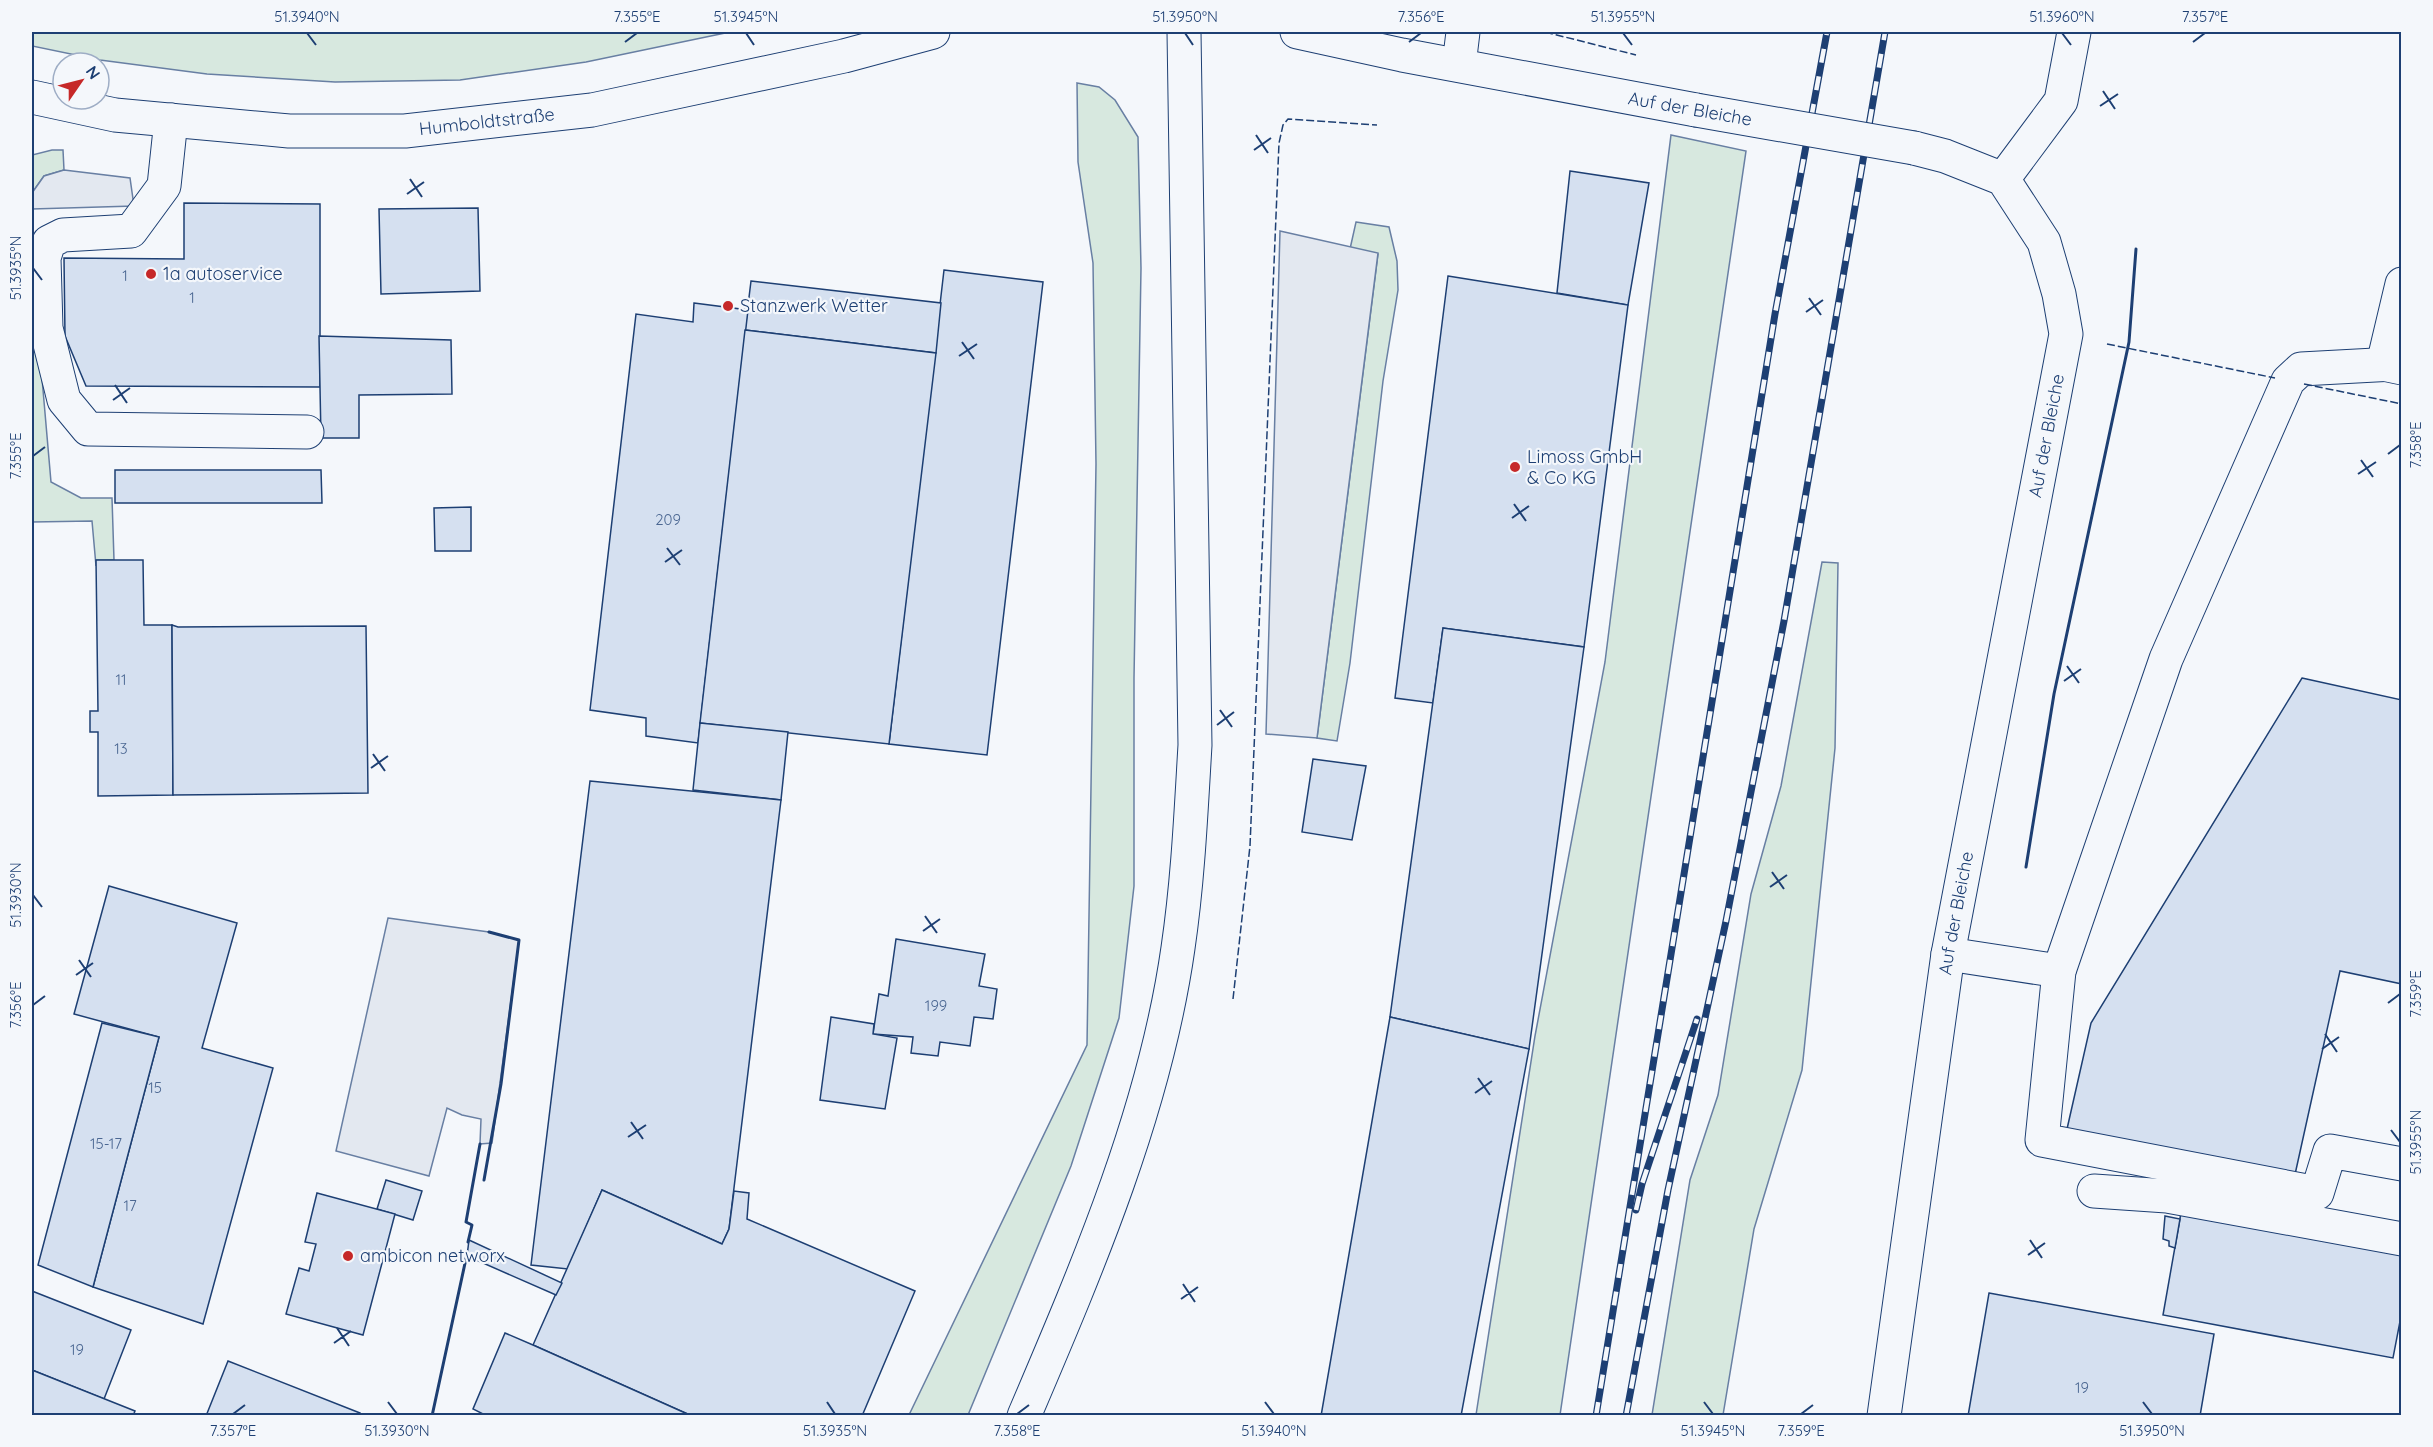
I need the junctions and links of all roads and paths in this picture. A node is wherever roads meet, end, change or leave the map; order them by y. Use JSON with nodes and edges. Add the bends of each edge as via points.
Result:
{"nodes":[{"id":1,"x":933,"y":32,"type":"edge"},
{"id":2,"x":1184,"y":32,"type":"edge"},
{"id":3,"x":1297,"y":32,"type":"edge"},
{"id":4,"x":1463,"y":32,"type":"edge"},
{"id":5,"x":2074,"y":32,"type":"edge"},
{"id":6,"x":1459,"y":65,"type":"junction"},
{"id":7,"x":32,"y":97,"type":"edge"},
{"id":8,"x":171,"y":120,"type":"junction"},
{"id":9,"x":2003,"y":179,"type":"junction"},
{"id":10,"x":2402,"y":284,"type":"edge"},
{"id":11,"x":2393,"y":365,"type":"edge"},
{"id":12,"x":307,"y":432,"type":"dead end"},
{"id":13,"x":1948,"y":954,"type":"junction"},
{"id":14,"x":2059,"y":971,"type":"junction"},
{"id":15,"x":2402,"y":1164,"type":"edge"},
{"id":16,"x":2094,"y":1191,"type":"dead end"},
{"id":17,"x":2402,"y":1239,"type":"edge"},
{"id":18,"x":1024,"y":1416,"type":"edge"},
{"id":19,"x":1884,"y":1416,"type":"edge"}],
"edges":[{"from":1,"to":8,"type":"street","name":"Humboldtstraße","via":[[844,56],[592,110],[405,131],[289,132]]},
{"from":2,"to":18,"type":"street","via":[[1195,678],[1189,856],[1181,926],[1159,1044],[1127,1152],[1079,1286]]},
{"from":3,"to":6,"type":"street","name":"Auf der Bleiche"},
{"from":4,"to":6,"type":"street"},
{"from":5,"to":9,"type":"street","via":[[2061,101]]},
{"from":6,"to":9,"type":"street","name":"Auf der Bleiche","bridge":true,"via":[[1914,148]]},
{"from":7,"to":8,"type":"street","name":"Humboldtstraße","via":[[115,115]]},
{"from":8,"to":12,"type":"street","via":[[164,186],[131,231],[63,235],[49,242],[44,258],[46,328],[64,400],[88,429]]},
{"from":9,"to":13,"type":"street","name":"Auf der Bleiche","via":[[2043,242],[2066,334]]},
{"from":10,"to":11,"type":"street"},
{"from":11,"to":14,"type":"street","via":[[2301,369],[2288,381],[2166,659]]},
{"from":13,"to":14,"type":"street"},
{"from":13,"to":19,"type":"street","name":"Auf der Bleiche"},
{"from":14,"to":15,"type":"street","via":[[2042,1140],[2317,1193],[2330,1151]]},
{"from":16,"to":17,"type":"street","via":[[2167,1196]]}]}
